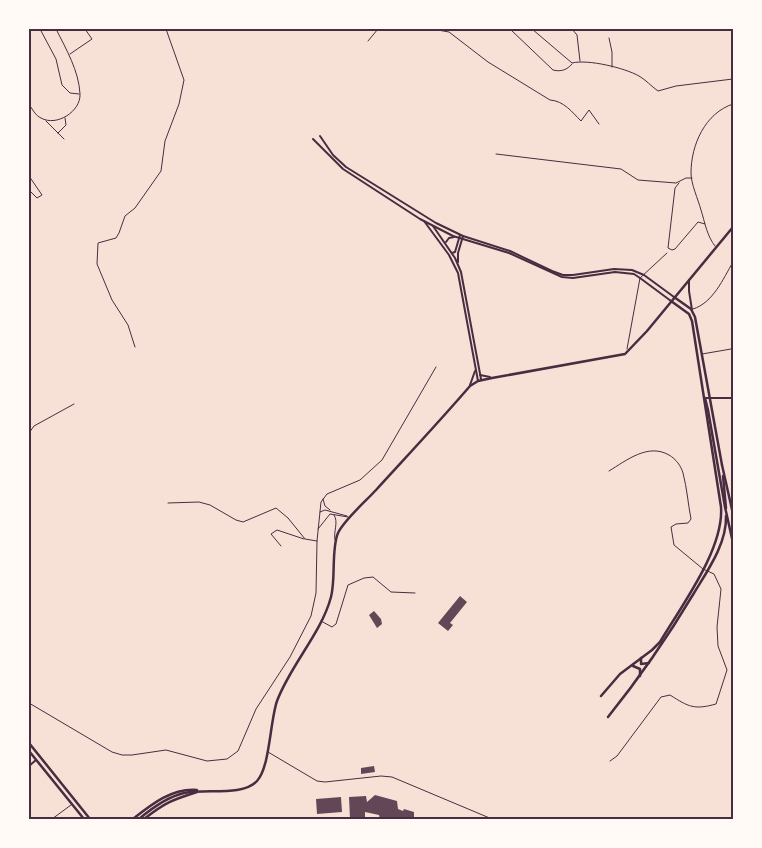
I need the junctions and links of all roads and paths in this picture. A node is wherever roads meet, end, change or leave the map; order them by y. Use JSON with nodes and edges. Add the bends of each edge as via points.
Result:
{"nodes":[{"id":1,"x":40,"y":29,"type":"edge"},
{"id":2,"x":56,"y":29,"type":"edge"},
{"id":3,"x":84,"y":29,"type":"edge"},
{"id":4,"x":166,"y":29,"type":"edge"},
{"id":5,"x":378,"y":29,"type":"edge"},
{"id":6,"x":432,"y":29,"type":"edge"},
{"id":7,"x":510,"y":29,"type":"edge"},
{"id":8,"x":532,"y":29,"type":"edge"},
{"id":9,"x":572,"y":29,"type":"edge"},
{"id":10,"x":609,"y":38,"type":"dead end"},
{"id":11,"x":368,"y":41,"type":"dead end"},
{"id":12,"x":69,"y":54,"type":"junction"},
{"id":13,"x":580,"y":62,"type":"junction"},
{"id":14,"x":572,"y":63,"type":"junction"},
{"id":15,"x":612,"y":67,"type":"junction"},
{"id":16,"x":733,"y":79,"type":"edge"},
{"id":17,"x":80,"y":94,"type":"junction"},
{"id":18,"x":29,"y":104,"type":"edge"},
{"id":19,"x":733,"y":104,"type":"edge"},
{"id":20,"x":65,"y":117,"type":"junction"},
{"id":21,"x":46,"y":120,"type":"junction"},
{"id":22,"x":599,"y":124,"type":"dead end"},
{"id":23,"x":58,"y":132,"type":"junction"},
{"id":24,"x":320,"y":136,"type":"dead end"},
{"id":25,"x":64,"y":139,"type":"dead end"},
{"id":26,"x":313,"y":139,"type":"dead end"},
{"id":27,"x":496,"y":154,"type":"dead end"},
{"id":28,"x":29,"y":176,"type":"edge"},
{"id":29,"x":692,"y":178,"type":"junction"},
{"id":30,"x":682,"y":181,"type":"junction"},
{"id":31,"x":29,"y":190,"type":"edge"},
{"id":32,"x":425,"y":217,"type":"junction"},
{"id":33,"x":420,"y":218,"type":"junction"},
{"id":34,"x":705,"y":224,"type":"junction"},
{"id":35,"x":433,"y":225,"type":"junction"},
{"id":36,"x":733,"y":229,"type":"edge"},
{"id":37,"x":462,"y":235,"type":"junction"},
{"id":38,"x":459,"y":238,"type":"junction"},
{"id":39,"x":446,"y":245,"type":"junction"},
{"id":40,"x":716,"y":247,"type":"junction"},
{"id":41,"x":452,"y":253,"type":"junction"},
{"id":42,"x":667,"y":253,"type":"dead end"},
{"id":43,"x":733,"y":262,"type":"edge"},
{"id":44,"x":459,"y":265,"type":"junction"},
{"id":45,"x":644,"y":275,"type":"junction"},
{"id":46,"x":640,"y":278,"type":"junction"},
{"id":47,"x":690,"y":278,"type":"junction"},
{"id":48,"x":674,"y":297,"type":"junction"},
{"id":49,"x":670,"y":301,"type":"junction"},
{"id":50,"x":692,"y":309,"type":"junction"},
{"id":51,"x":695,"y":317,"type":"junction"},
{"id":52,"x":135,"y":347,"type":"dead end"},
{"id":53,"x":627,"y":349,"type":"dead end"},
{"id":54,"x":702,"y":354,"type":"junction"},
{"id":55,"x":436,"y":367,"type":"dead end"},
{"id":56,"x":475,"y":370,"type":"junction"},
{"id":57,"x":733,"y":370,"type":"edge"},
{"id":58,"x":480,"y":375,"type":"junction"},
{"id":59,"x":492,"y":378,"type":"junction"},
{"id":60,"x":480,"y":381,"type":"junction"},
{"id":61,"x":470,"y":386,"type":"junction"},
{"id":62,"x":704,"y":398,"type":"junction"},
{"id":63,"x":710,"y":398,"type":"junction"},
{"id":64,"x":733,"y":398,"type":"edge"},
{"id":65,"x":74,"y":404,"type":"dead end"},
{"id":66,"x":29,"y":433,"type":"edge"},
{"id":67,"x":722,"y":465,"type":"junction"},
{"id":68,"x":609,"y":471,"type":"dead end"},
{"id":69,"x":323,"y":497,"type":"junction"},
{"id":70,"x":168,"y":502,"type":"dead end"},
{"id":71,"x":330,"y":511,"type":"junction"},
{"id":72,"x":319,"y":512,"type":"junction"},
{"id":73,"x":733,"y":514,"type":"edge"},
{"id":74,"x":333,"y":515,"type":"junction"},
{"id":75,"x":349,"y":517,"type":"junction"},
{"id":76,"x":318,"y":530,"type":"junction"},
{"id":77,"x":305,"y":540,"type":"junction"},
{"id":78,"x":317,"y":541,"type":"junction"},
{"id":79,"x":336,"y":543,"type":"junction"},
{"id":80,"x":733,"y":543,"type":"edge"},
{"id":81,"x":281,"y":546,"type":"dead end"},
{"id":82,"x":703,"y":569,"type":"junction"},
{"id":83,"x":708,"y":570,"type":"junction"},
{"id":84,"x":415,"y":593,"type":"dead end"},
{"id":85,"x":320,"y":621,"type":"junction"},
{"id":86,"x":641,"y":658,"type":"junction"},
{"id":87,"x":650,"y":662,"type":"junction"},
{"id":88,"x":632,"y":666,"type":"junction"},
{"id":89,"x":640,"y":677,"type":"junction"},
{"id":90,"x":601,"y":696,"type":"dead end"},
{"id":91,"x":29,"y":703,"type":"edge"},
{"id":92,"x":608,"y":717,"type":"dead end"},
{"id":93,"x":29,"y":743,"type":"edge"},
{"id":94,"x":29,"y":751,"type":"edge"},
{"id":95,"x":267,"y":752,"type":"junction"},
{"id":96,"x":36,"y":760,"type":"junction"},
{"id":97,"x":610,"y":761,"type":"dead end"},
{"id":98,"x":29,"y":766,"type":"edge"},
{"id":99,"x":201,"y":791,"type":"junction"},
{"id":100,"x":72,"y":805,"type":"junction"},
{"id":101,"x":52,"y":819,"type":"edge"},
{"id":102,"x":84,"y":819,"type":"edge"},
{"id":103,"x":90,"y":819,"type":"edge"},
{"id":104,"x":133,"y":819,"type":"edge"},
{"id":105,"x":139,"y":819,"type":"edge"},
{"id":106,"x":144,"y":819,"type":"edge"},
{"id":107,"x":492,"y":819,"type":"edge"}],
"edges":[{"from":1,"to":17,"type":"street","via":[[56,59],[62,85],[66,91]]},
{"from":2,"to":12,"type":"street"},
{"from":3,"to":12,"type":"street","via":[[92,39]]},
{"from":4,"to":52,"type":"street","via":[[184,80],[165,141],[161,171],[135,208],[125,216],[116,238],[98,243],[97,264],[112,300],[128,325]]},
{"from":5,"to":11,"type":"street"},
{"from":6,"to":22,"type":"street","via":[[449,32],[488,62],[550,100],[566,105],[582,122],[590,110]]},
{"from":7,"to":14,"type":"street","via":[[553,70],[559,72]]},
{"from":8,"to":14,"type":"street"},
{"from":9,"to":13,"type":"street","via":[[578,35]]},
{"from":10,"to":15,"type":"street"},
{"from":12,"to":17,"type":"street"},
{"from":13,"to":14,"type":"street"},
{"from":13,"to":15,"type":"street"},
{"from":15,"to":16,"type":"street","via":[[639,76],[658,91]]},
{"from":17,"to":20,"type":"street","via":[[80,103]]},
{"from":18,"to":21,"type":"street","via":[[39,118]]},
{"from":19,"to":29,"type":"street","via":[[721,110],[702,130],[695,144]]},
{"from":20,"to":21,"type":"street"},
{"from":20,"to":23,"type":"street","via":[[66,125]]},
{"from":21,"to":23,"type":"street"},
{"from":23,"to":25,"type":"street"},
{"from":24,"to":32,"type":"main road","via":[[346,166]]},
{"from":26,"to":33,"type":"main road","via":[[343,169]]},
{"from":27,"to":30,"type":"street","via":[[621,169],[638,180]]},
{"from":28,"to":31,"type":"street","via":[[42,195],[37,198]]},
{"from":29,"to":30,"type":"street"},
{"from":29,"to":34,"type":"street"},
{"from":30,"to":34,"type":"street","via":[[676,188],[668,248],[675,249],[698,222]]},
{"from":32,"to":35,"type":"main road"},
{"from":32,"to":37,"type":"main road"},
{"from":33,"to":35,"type":"main road"},
{"from":33,"to":56,"type":"main road","via":[[449,255],[458,273]]},
{"from":34,"to":40,"type":"street"},
{"from":35,"to":38,"type":"main road"},
{"from":35,"to":39,"type":"main road"},
{"from":36,"to":40,"type":"main road"},
{"from":37,"to":38,"type":"main road"},
{"from":37,"to":45,"type":"main road","via":[[510,251],[558,274],[614,269],[632,270]]},
{"from":38,"to":39,"type":"main road","via":[[449,238]]},
{"from":38,"to":41,"type":"main road"},
{"from":38,"to":44,"type":"main road"},
{"from":38,"to":46,"type":"main road","via":[[509,254],[562,277],[615,272]]},
{"from":39,"to":41,"type":"main road"},
{"from":40,"to":47,"type":"main road"},
{"from":41,"to":44,"type":"main road"},
{"from":42,"to":45,"type":"street"},
{"from":43,"to":50,"type":"street","via":[[714,294]]},
{"from":44,"to":58,"type":"main road"},
{"from":45,"to":46,"type":"street"},
{"from":45,"to":48,"type":"main road"},
{"from":46,"to":49,"type":"main road"},
{"from":46,"to":53,"type":"street"},
{"from":47,"to":48,"type":"main road"},
{"from":47,"to":50,"type":"main road","via":[[688,291]]},
{"from":48,"to":49,"type":"main road"},
{"from":48,"to":51,"type":"main road"},
{"from":49,"to":59,"type":"main road","via":[[625,354]]},
{"from":49,"to":62,"type":"main road","via":[[692,321]]},
{"from":50,"to":51,"type":"main road"},
{"from":51,"to":54,"type":"main road"},
{"from":54,"to":57,"type":"street","via":[[731,349]]},
{"from":54,"to":63,"type":"main road"},
{"from":55,"to":69,"type":"street","via":[[382,460],[360,480]]},
{"from":56,"to":60,"type":"main road"},
{"from":56,"to":61,"type":"main road"},
{"from":58,"to":59,"type":"main road"},
{"from":58,"to":60,"type":"main road"},
{"from":59,"to":60,"type":"main road"},
{"from":60,"to":61,"type":"main road"},
{"from":61,"to":75,"type":"main road"},
{"from":62,"to":63,"type":"main road"},
{"from":62,"to":80,"type":"main road"},
{"from":62,"to":82,"type":"main road","via":[[721,518],[717,542]]},
{"from":63,"to":64,"type":"main road"},
{"from":63,"to":67,"type":"main road"},
{"from":65,"to":66,"type":"street","via":[[34,426]]},
{"from":67,"to":73,"type":"main road"},
{"from":67,"to":83,"type":"main road","via":[[726,496],[725,530]]},
{"from":68,"to":82,"type":"street","via":[[634,456],[654,451],[664,452],[679,464],[691,519],[688,523],[671,527],[674,545]]},
{"from":69,"to":71,"type":"street"},
{"from":69,"to":72,"type":"street"},
{"from":70,"to":77,"type":"street","via":[[200,502],[243,522],[276,508]]},
{"from":71,"to":72,"type":"street"},
{"from":71,"to":75,"type":"street"},
{"from":72,"to":76,"type":"street"},
{"from":74,"to":75,"type":"street"},
{"from":74,"to":76,"type":"street","via":[[328,516]]},
{"from":74,"to":79,"type":"street","via":[[336,518]]},
{"from":75,"to":79,"type":"main road","via":[[338,532]]},
{"from":76,"to":78,"type":"street"},
{"from":77,"to":78,"type":"street"},
{"from":77,"to":81,"type":"street","via":[[277,530],[271,534]]},
{"from":78,"to":91,"type":"street","via":[[316,592],[311,616],[290,657],[256,709],[242,746],[227,759],[207,761],[166,750],[122,755]]},
{"from":79,"to":85,"type":"main road","via":[[332,594]]},
{"from":82,"to":83,"type":"street"},
{"from":82,"to":86,"type":"main road","via":[[660,642]]},
{"from":83,"to":87,"type":"main road"},
{"from":83,"to":97,"type":"street","via":[[714,574],[721,589],[718,646],[727,670],[716,704],[701,708],[687,705],[670,695],[661,697]]},
{"from":84,"to":85,"type":"street","via":[[391,592],[373,577],[364,578],[348,585],[336,624],[332,627]]},
{"from":85,"to":95,"type":"main road","via":[[280,694]]},
{"from":86,"to":87,"type":"main road","via":[[641,664]]},
{"from":86,"to":88,"type":"main road"},
{"from":87,"to":89,"type":"main road"},
{"from":88,"to":89,"type":"main road","via":[[640,669]]},
{"from":88,"to":90,"type":"main road","via":[[620,674]]},
{"from":89,"to":92,"type":"main road"},
{"from":93,"to":103,"type":"main road"},
{"from":94,"to":96,"type":"main road"},
{"from":95,"to":99,"type":"main road","via":[[261,776],[251,786],[239,790]]},
{"from":95,"to":107,"type":"street","via":[[317,782],[392,777]]},
{"from":96,"to":98,"type":"main road"},
{"from":96,"to":100,"type":"main road"},
{"from":99,"to":104,"type":"main road","via":[[185,790],[163,797]]},
{"from":99,"to":105,"type":"main road","via":[[173,796]]},
{"from":99,"to":106,"type":"main road","via":[[166,802]]},
{"from":100,"to":101,"type":"street"},
{"from":100,"to":102,"type":"main road"}]}
